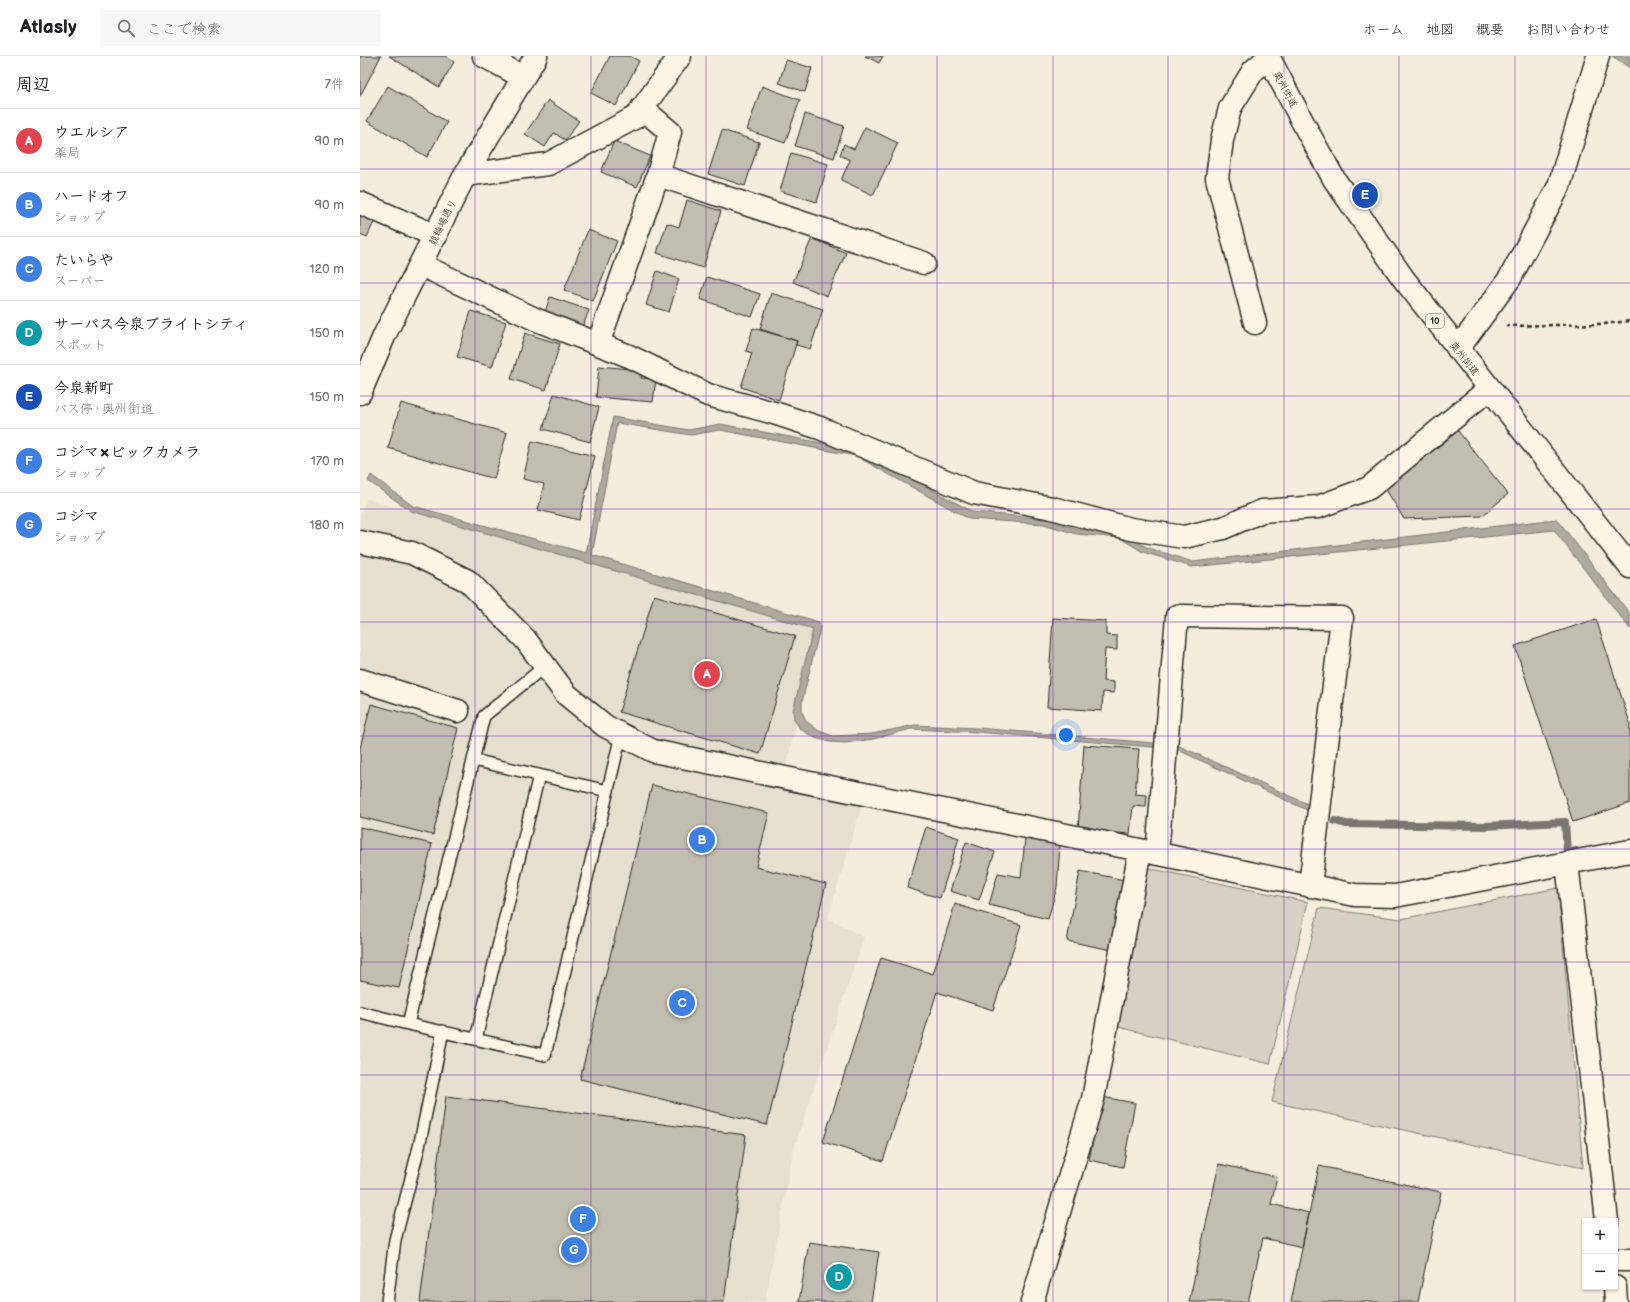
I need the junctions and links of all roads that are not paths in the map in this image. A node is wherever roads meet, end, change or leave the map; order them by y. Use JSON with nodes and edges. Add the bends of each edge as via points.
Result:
{"nodes":[{"id":1,"x":484,"y":56,"type":"edge"},
{"id":2,"x":536,"y":56,"type":"edge"},
{"id":3,"x":680,"y":56,"type":"edge"},
{"id":4,"x":1598,"y":56,"type":"edge"},
{"id":5,"x":1268,"y":57,"type":"edge"},
{"id":6,"x":523,"y":77,"type":"junction"},
{"id":7,"x":642,"y":108,"type":"junction"},
{"id":8,"x":465,"y":175,"type":"junction"},
{"id":9,"x":658,"y":175,"type":"junction"},
{"id":10,"x":360,"y":204,"type":"edge"},
{"id":11,"x":436,"y":236,"type":"junction"},
{"id":12,"x":924,"y":263,"type":"dead end"},
{"id":13,"x":421,"y":265,"type":"junction"},
{"id":14,"x":1255,"y":323,"type":"dead end"},
{"id":15,"x":598,"y":344,"type":"junction"},
{"id":16,"x":1458,"y":349,"type":"junction"},
{"id":17,"x":1489,"y":389,"type":"junction"},
{"id":18,"x":360,"y":393,"type":"edge"},
{"id":19,"x":360,"y":542,"type":"edge"},
{"id":20,"x":1630,"y":567,"type":"edge"},
{"id":21,"x":545,"y":666,"type":"junction"},
{"id":22,"x":360,"y":680,"type":"edge"},
{"id":23,"x":458,"y":711,"type":"dead end"},
{"id":24,"x":622,"y":735,"type":"junction"},
{"id":25,"x":473,"y":760,"type":"junction"},
{"id":26,"x":539,"y":775,"type":"junction"},
{"id":27,"x":608,"y":791,"type":"junction"},
{"id":28,"x":1630,"y":851,"type":"edge"},
{"id":29,"x":1148,"y":852,"type":"junction"},
{"id":30,"x":1567,"y":863,"type":"junction"},
{"id":31,"x":1310,"y":886,"type":"junction"},
{"id":32,"x":360,"y":1012,"type":"edge"},
{"id":33,"x":408,"y":1024,"type":"junction"},
{"id":34,"x":443,"y":1032,"type":"junction"},
{"id":35,"x":476,"y":1039,"type":"junction"},
{"id":36,"x":1607,"y":1218,"type":"edge"},
{"id":37,"x":1618,"y":1260,"type":"edge"},
{"id":38,"x":1630,"y":1260,"type":"edge"},
{"id":39,"x":1615,"y":1290,"type":"edge"},
{"id":40,"x":387,"y":1302,"type":"edge"},
{"id":41,"x":1032,"y":1302,"type":"edge"},
{"id":42,"x":1616,"y":1302,"type":"edge"}],
"edges":[{"from":1,"to":6,"type":"street"},
{"from":2,"to":6,"type":"street","name":"競輪場通り"},
{"from":3,"to":7,"type":"street"},
{"from":4,"to":16,"type":"street","via":[[1559,186],[1510,278]]},
{"from":5,"to":14,"type":"street","via":[[1253,71],[1230,108],[1222,140],[1217,178]]},
{"from":5,"to":16,"type":"street","name":"奥州街道","number":"10","via":[[1334,179],[1403,278]]},
{"from":6,"to":8,"type":"street","name":"競輪場通り"},
{"from":7,"to":8,"type":"street","via":[[636,117],[548,164]]},
{"from":7,"to":9,"type":"street","via":[[670,132]]},
{"from":8,"to":11,"type":"street","name":"競輪場通り"},
{"from":9,"to":12,"type":"street"},
{"from":9,"to":15,"type":"street"},
{"from":10,"to":11,"type":"street"},
{"from":11,"to":13,"type":"street","name":"競輪場通り"},
{"from":13,"to":15,"type":"street","via":[[537,320]]},
{"from":13,"to":18,"type":"street","name":"競輪場通り"},
{"from":15,"to":17,"type":"street","via":[[629,356],[708,395],[820,428],[974,493],[1052,508],[1130,529],[1184,537],[1223,528],[1262,511],[1318,507],[1370,488]]},
{"from":16,"to":17,"type":"street","name":"奥州街道","number":"10"},
{"from":17,"to":20,"type":"street","name":"奥州街道","number":"10"},
{"from":19,"to":21,"type":"street","via":[[412,553],[468,581],[525,639]]},
{"from":21,"to":24,"type":"street","via":[[566,694],[605,726]]},
{"from":21,"to":25,"type":"lane","via":[[484,716]]},
{"from":22,"to":23,"type":"street"},
{"from":24,"to":27,"type":"lane"},
{"from":24,"to":29,"type":"street","via":[[653,751]]},
{"from":25,"to":26,"type":"lane"},
{"from":25,"to":33,"type":"lane"},
{"from":26,"to":27,"type":"lane"},
{"from":26,"to":35,"type":"lane"},
{"from":27,"to":35,"type":"lane","via":[[545,1055]]},
{"from":28,"to":30,"type":"street"},
{"from":29,"to":31,"type":"street"},
{"from":29,"to":31,"type":"street","via":[[1177,616],[1342,618]]},
{"from":29,"to":41,"type":"street","via":[[1093,1099]]},
{"from":30,"to":31,"type":"street","via":[[1395,896],[1355,895]]},
{"from":30,"to":36,"type":"street"},
{"from":32,"to":33,"type":"lane"},
{"from":33,"to":34,"type":"lane"},
{"from":34,"to":35,"type":"lane"},
{"from":34,"to":40,"type":"lane","via":[[419,1147],[394,1240]]},
{"from":37,"to":38,"type":"street"},
{"from":39,"to":42,"type":"street"}]}
